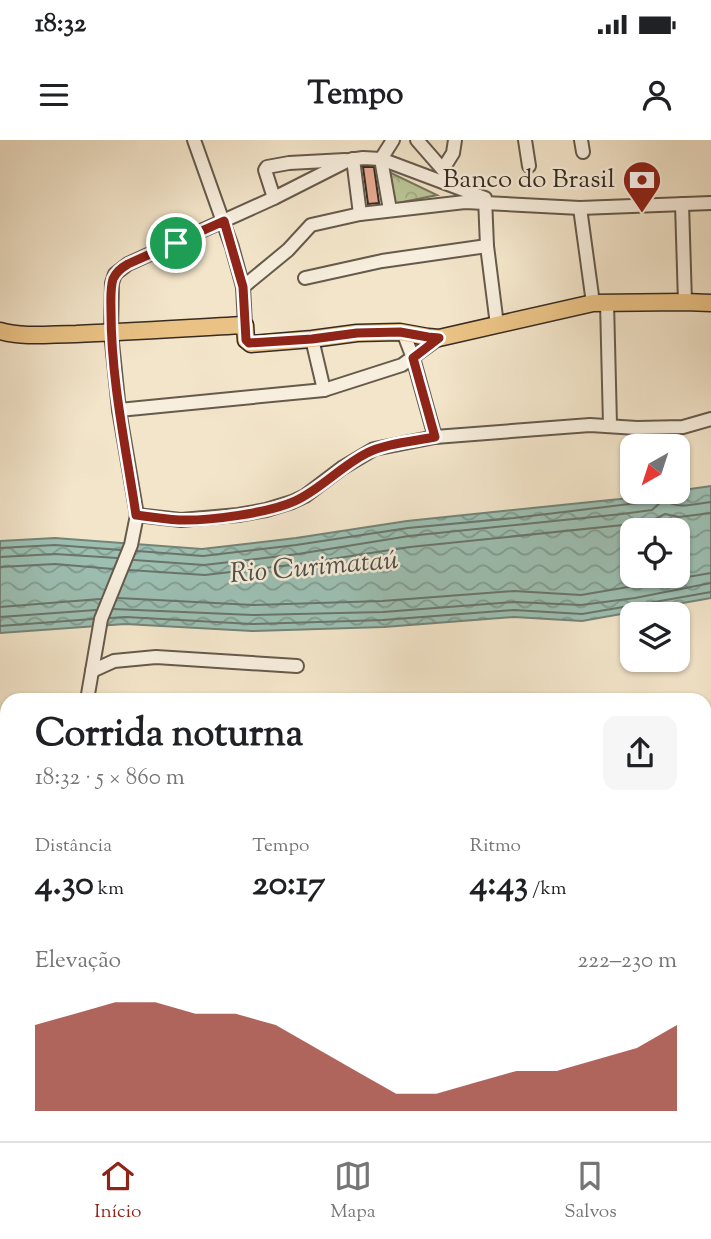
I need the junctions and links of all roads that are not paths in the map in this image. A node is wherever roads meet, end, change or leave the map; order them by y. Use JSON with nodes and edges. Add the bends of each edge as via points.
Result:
{"nodes":[{"id":1,"x":194,"y":140,"type":"edge"},
{"id":2,"x":393,"y":140,"type":"edge"},
{"id":3,"x":417,"y":140,"type":"edge"},
{"id":4,"x":455,"y":140,"type":"edge"},
{"id":5,"x":525,"y":140,"type":"edge"},
{"id":6,"x":351,"y":159,"type":"junction"},
{"id":7,"x":381,"y":159,"type":"junction"},
{"id":8,"x":530,"y":166,"type":"dead end"},
{"id":9,"x":443,"y":169,"type":"junction"},
{"id":10,"x":459,"y":188,"type":"junction"},
{"id":11,"x":274,"y":198,"type":"junction"},
{"id":12,"x":486,"y":200,"type":"junction"},
{"id":13,"x":711,"y":203,"type":"edge"},
{"id":14,"x":682,"y":204,"type":"junction"},
{"id":15,"x":580,"y":208,"type":"junction"},
{"id":16,"x":390,"y":210,"type":"junction"},
{"id":17,"x":360,"y":214,"type":"junction"},
{"id":18,"x":224,"y":221,"type":"junction"},
{"id":19,"x":487,"y":246,"type":"junction"},
{"id":20,"x":305,"y":278,"type":"dead end"},
{"id":21,"x":243,"y":287,"type":"junction"},
{"id":22,"x":685,"y":302,"type":"junction"},
{"id":23,"x":600,"y":303,"type":"junction"},
{"id":24,"x":711,"y":303,"type":"edge"},
{"id":25,"x":244,"y":325,"type":"junction"},
{"id":26,"x":497,"y":325,"type":"junction"},
{"id":27,"x":0,"y":331,"type":"edge"},
{"id":28,"x":403,"y":332,"type":"junction"},
{"id":29,"x":111,"y":333,"type":"junction"},
{"id":30,"x":439,"y":338,"type":"junction"},
{"id":31,"x":312,"y":339,"type":"junction"},
{"id":32,"x":413,"y":358,"type":"junction"},
{"id":33,"x":324,"y":390,"type":"junction"},
{"id":34,"x":119,"y":410,"type":"junction"},
{"id":35,"x":705,"y":421,"type":"edge"},
{"id":36,"x":610,"y":425,"type":"junction"},
{"id":37,"x":435,"y":437,"type":"junction"},
{"id":38,"x":136,"y":515,"type":"junction"},
{"id":39,"x":297,"y":666,"type":"dead end"},
{"id":40,"x":92,"y":671,"type":"junction"},
{"id":41,"x":88,"y":693,"type":"edge"}],
"edges":[{"from":1,"to":18,"type":"street"},
{"from":2,"to":7,"type":"street"},
{"from":3,"to":9,"type":"street"},
{"from":4,"to":9,"type":"street"},
{"from":5,"to":8,"type":"street"},
{"from":6,"to":7,"type":"street"},
{"from":6,"to":11,"type":"street"},
{"from":6,"to":11,"type":"street","via":[[267,167]]},
{"from":6,"to":17,"type":"street"},
{"from":7,"to":10,"type":"street"},
{"from":7,"to":16,"type":"street"},
{"from":9,"to":10,"type":"street"},
{"from":10,"to":12,"type":"street"},
{"from":11,"to":18,"type":"street"},
{"from":12,"to":15,"type":"street"},
{"from":12,"to":16,"type":"street"},
{"from":12,"to":19,"type":"street"},
{"from":13,"to":14,"type":"street"},
{"from":14,"to":15,"type":"street"},
{"from":14,"to":22,"type":"street"},
{"from":15,"to":23,"type":"street"},
{"from":16,"to":17,"type":"street"},
{"from":17,"to":21,"type":"street","via":[[311,225]]},
{"from":18,"to":21,"type":"street"},
{"from":18,"to":29,"type":"street","via":[[118,271],[111,289]]},
{"from":19,"to":20,"type":"street"},
{"from":19,"to":26,"type":"street"},
{"from":21,"to":25,"type":"street"},
{"from":22,"to":23,"type":"main road"},
{"from":22,"to":24,"type":"main road"},
{"from":23,"to":26,"type":"main road"},
{"from":23,"to":36,"type":"street"},
{"from":25,"to":29,"type":"main road"},
{"from":25,"to":31,"type":"main road","via":[[251,344]]},
{"from":26,"to":30,"type":"main road"},
{"from":27,"to":29,"type":"main road","via":[[21,335]]},
{"from":28,"to":30,"type":"main road"},
{"from":28,"to":31,"type":"main road"},
{"from":28,"to":32,"type":"street"},
{"from":29,"to":34,"type":"street"},
{"from":30,"to":32,"type":"street"},
{"from":31,"to":33,"type":"street"},
{"from":32,"to":33,"type":"street"},
{"from":32,"to":37,"type":"street"},
{"from":33,"to":34,"type":"street"},
{"from":34,"to":38,"type":"street"},
{"from":35,"to":36,"type":"street","via":[[684,427]]},
{"from":36,"to":37,"type":"street"},
{"from":37,"to":38,"type":"street","via":[[374,449],[305,496],[266,510],[181,520]]},
{"from":38,"to":40,"type":"street","via":[[131,545],[101,619]]},
{"from":39,"to":40,"type":"street","via":[[156,657],[114,661]]},
{"from":40,"to":41,"type":"street"}]}
